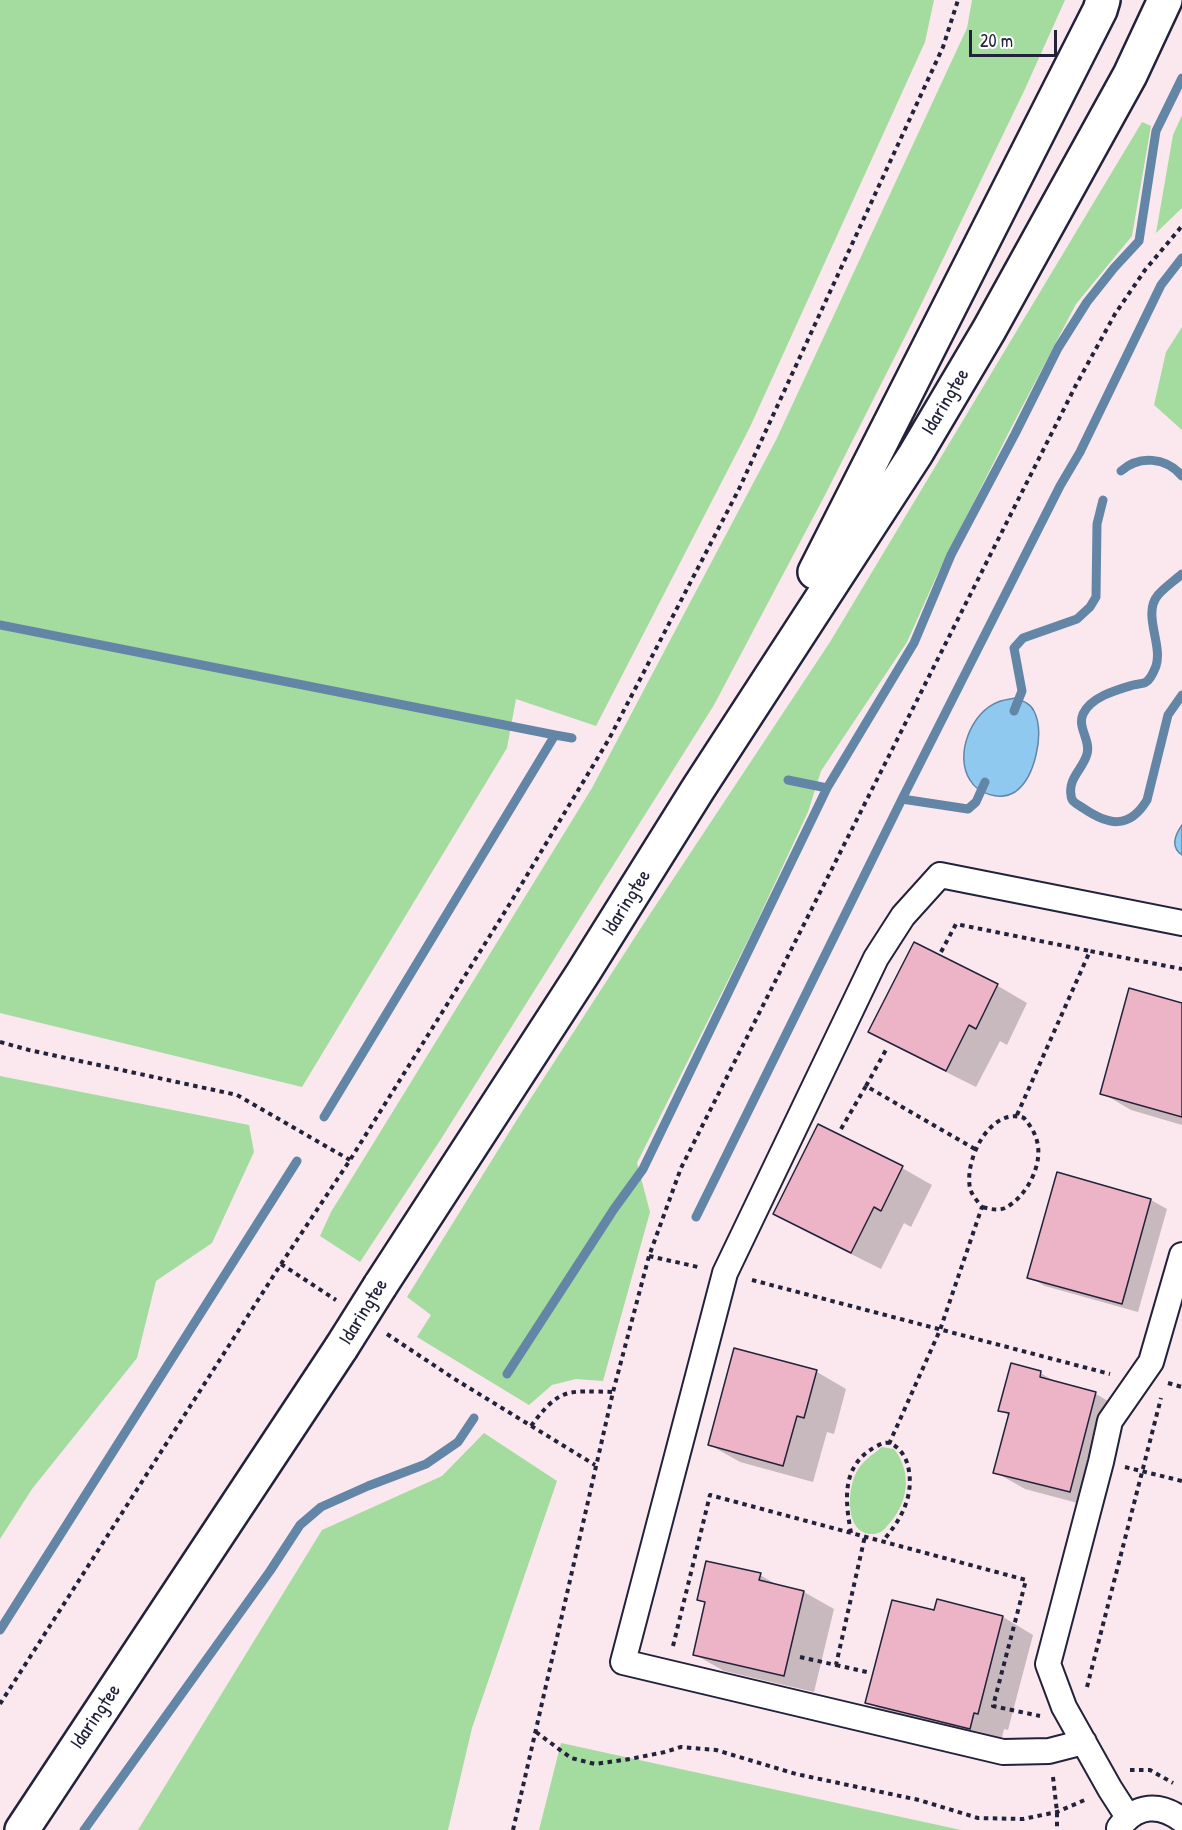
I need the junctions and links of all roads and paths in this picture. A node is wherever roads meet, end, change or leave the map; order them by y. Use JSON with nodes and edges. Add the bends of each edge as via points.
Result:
{"nodes":[{"id":1,"x":958,"y":0,"type":"edge"},
{"id":2,"x":1103,"y":0,"type":"edge"},
{"id":3,"x":1165,"y":0,"type":"edge"},
{"id":4,"x":1182,"y":226,"type":"edge"},
{"id":5,"x":699,"y":789,"type":"junction"},
{"id":6,"x":1182,"y":923,"type":"edge"},
{"id":7,"x":1090,"y":951,"type":"junction"},
{"id":8,"x":941,"y":952,"type":"dead end"},
{"id":9,"x":1182,"y":969,"type":"edge"},
{"id":10,"x":0,"y":1042,"type":"edge"},
{"id":11,"x":888,"y":1048,"type":"dead end"},
{"id":12,"x":866,"y":1086,"type":"junction"},
{"id":13,"x":1017,"y":1115,"type":"junction"},
{"id":14,"x":842,"y":1129,"type":"dead end"},
{"id":15,"x":975,"y":1149,"type":"junction"},
{"id":16,"x":350,"y":1160,"type":"junction"},
{"id":17,"x":982,"y":1208,"type":"junction"},
{"id":18,"x":1182,"y":1255,"type":"edge"},
{"id":19,"x":649,"y":1256,"type":"junction"},
{"id":20,"x":282,"y":1264,"type":"junction"},
{"id":21,"x":725,"y":1273,"type":"junction"},
{"id":22,"x":339,"y":1302,"type":"dead end"},
{"id":23,"x":940,"y":1330,"type":"junction"},
{"id":24,"x":387,"y":1334,"type":"dead end"},
{"id":25,"x":1142,"y":1377,"type":"junction"},
{"id":26,"x":613,"y":1392,"type":"junction"},
{"id":27,"x":1162,"y":1393,"type":"dead end"},
{"id":28,"x":531,"y":1426,"type":"junction"},
{"id":29,"x":889,"y":1444,"type":"junction"},
{"id":30,"x":1101,"y":1462,"type":"junction"},
{"id":31,"x":595,"y":1465,"type":"junction"},
{"id":32,"x":1141,"y":1470,"type":"junction"},
{"id":33,"x":1182,"y":1481,"type":"edge"},
{"id":34,"x":851,"y":1533,"type":"junction"},
{"id":35,"x":865,"y":1536,"type":"junction"},
{"id":36,"x":883,"y":1541,"type":"junction"},
{"id":37,"x":800,"y":1657,"type":"dead end"},
{"id":38,"x":836,"y":1665,"type":"junction"},
{"id":39,"x":667,"y":1672,"type":"junction"},
{"id":40,"x":867,"y":1672,"type":"dead end"},
{"id":41,"x":1084,"y":1696,"type":"dead end"},
{"id":42,"x":0,"y":1704,"type":"edge"},
{"id":43,"x":1043,"y":1717,"type":"dead end"},
{"id":44,"x":536,"y":1732,"type":"junction"},
{"id":45,"x":1084,"y":1742,"type":"junction"},
{"id":46,"x":1124,"y":1764,"type":"dead end"},
{"id":47,"x":1182,"y":1787,"type":"edge"},
{"id":48,"x":1057,"y":1812,"type":"dead end"},
{"id":49,"x":1179,"y":1812,"type":"edge"},
{"id":50,"x":1123,"y":1824,"type":"edge"},
{"id":51,"x":22,"y":1830,"type":"edge"},
{"id":52,"x":513,"y":1830,"type":"edge"}],
"edges":[{"from":1,"to":16,"type":"path","via":[[943,47],[739,489],[609,739]]},
{"from":2,"to":5,"type":"main road","name":"Idaringtee","via":[[835,535]]},
{"from":3,"to":5,"type":"main road","name":"Idaringtee","via":[[1130,75],[989,330],[915,455]]},
{"from":4,"to":19,"type":"path","via":[[1115,314],[1076,385],[681,1168]]},
{"from":5,"to":51,"type":"main road","name":"Idaringtee","bridge":true,"via":[[341,1348]]},
{"from":6,"to":21,"type":"street","via":[[940,875],[903,916],[876,958]]},
{"from":7,"to":8,"type":"path","via":[[956,924]]},
{"from":7,"to":9,"type":"path"},
{"from":7,"to":13,"type":"path"},
{"from":10,"to":16,"type":"path","via":[[237,1095]]},
{"from":11,"to":12,"type":"path"},
{"from":12,"to":14,"type":"path"},
{"from":12,"to":15,"type":"path"},
{"from":13,"to":15,"type":"path","via":[[996,1123]]},
{"from":13,"to":17,"type":"path","via":[[1024,1118],[1037,1139],[1034,1172],[1018,1198],[1006,1207]]},
{"from":15,"to":17,"type":"path","via":[[969,1170],[970,1189]]},
{"from":16,"to":20,"type":"path"},
{"from":17,"to":23,"type":"path"},
{"from":18,"to":25,"type":"street","via":[[1151,1362]]},
{"from":19,"to":21,"type":"path"},
{"from":19,"to":26,"type":"path"},
{"from":20,"to":22,"type":"path"},
{"from":20,"to":42,"type":"path"},
{"from":21,"to":23,"type":"path"},
{"from":21,"to":39,"type":"street","via":[[623,1662]]},
{"from":23,"to":25,"type":"path","via":[[1116,1376]]},
{"from":23,"to":29,"type":"path"},
{"from":24,"to":28,"type":"path"},
{"from":25,"to":30,"type":"street","via":[[1110,1421]]},
{"from":26,"to":28,"type":"path","via":[[564,1394],[547,1405]]},
{"from":26,"to":31,"type":"path"},
{"from":27,"to":32,"type":"path"},
{"from":28,"to":31,"type":"path"},
{"from":29,"to":34,"type":"path","via":[[869,1451],[850,1476],[846,1500]]},
{"from":29,"to":36,"type":"path","via":[[902,1452],[907,1461],[910,1487],[908,1502],[897,1524]]},
{"from":30,"to":32,"type":"path"},
{"from":30,"to":45,"type":"street","via":[[1048,1664],[1064,1707]]},
{"from":31,"to":44,"type":"path"},
{"from":32,"to":33,"type":"path"},
{"from":32,"to":41,"type":"path"},
{"from":34,"to":35,"type":"path"},
{"from":34,"to":39,"type":"path","via":[[710,1495]]},
{"from":35,"to":36,"type":"path"},
{"from":35,"to":38,"type":"path"},
{"from":36,"to":43,"type":"path","via":[[1026,1580],[993,1706]]},
{"from":37,"to":38,"type":"path"},
{"from":38,"to":40,"type":"path"},
{"from":39,"to":45,"type":"street","via":[[1003,1752],[1049,1751]]},
{"from":44,"to":48,"type":"path","via":[[571,1758],[595,1764],[681,1747],[716,1750],[796,1774],[919,1800],[978,1818],[1023,1819]]},
{"from":44,"to":52,"type":"path"},
{"from":45,"to":50,"type":"street","via":[[1110,1789]]},
{"from":46,"to":47,"type":"path","via":[[1131,1772],[1150,1770]]},
{"from":49,"to":50,"type":"street","via":[[1150,1808],[1138,1811]]}]}
